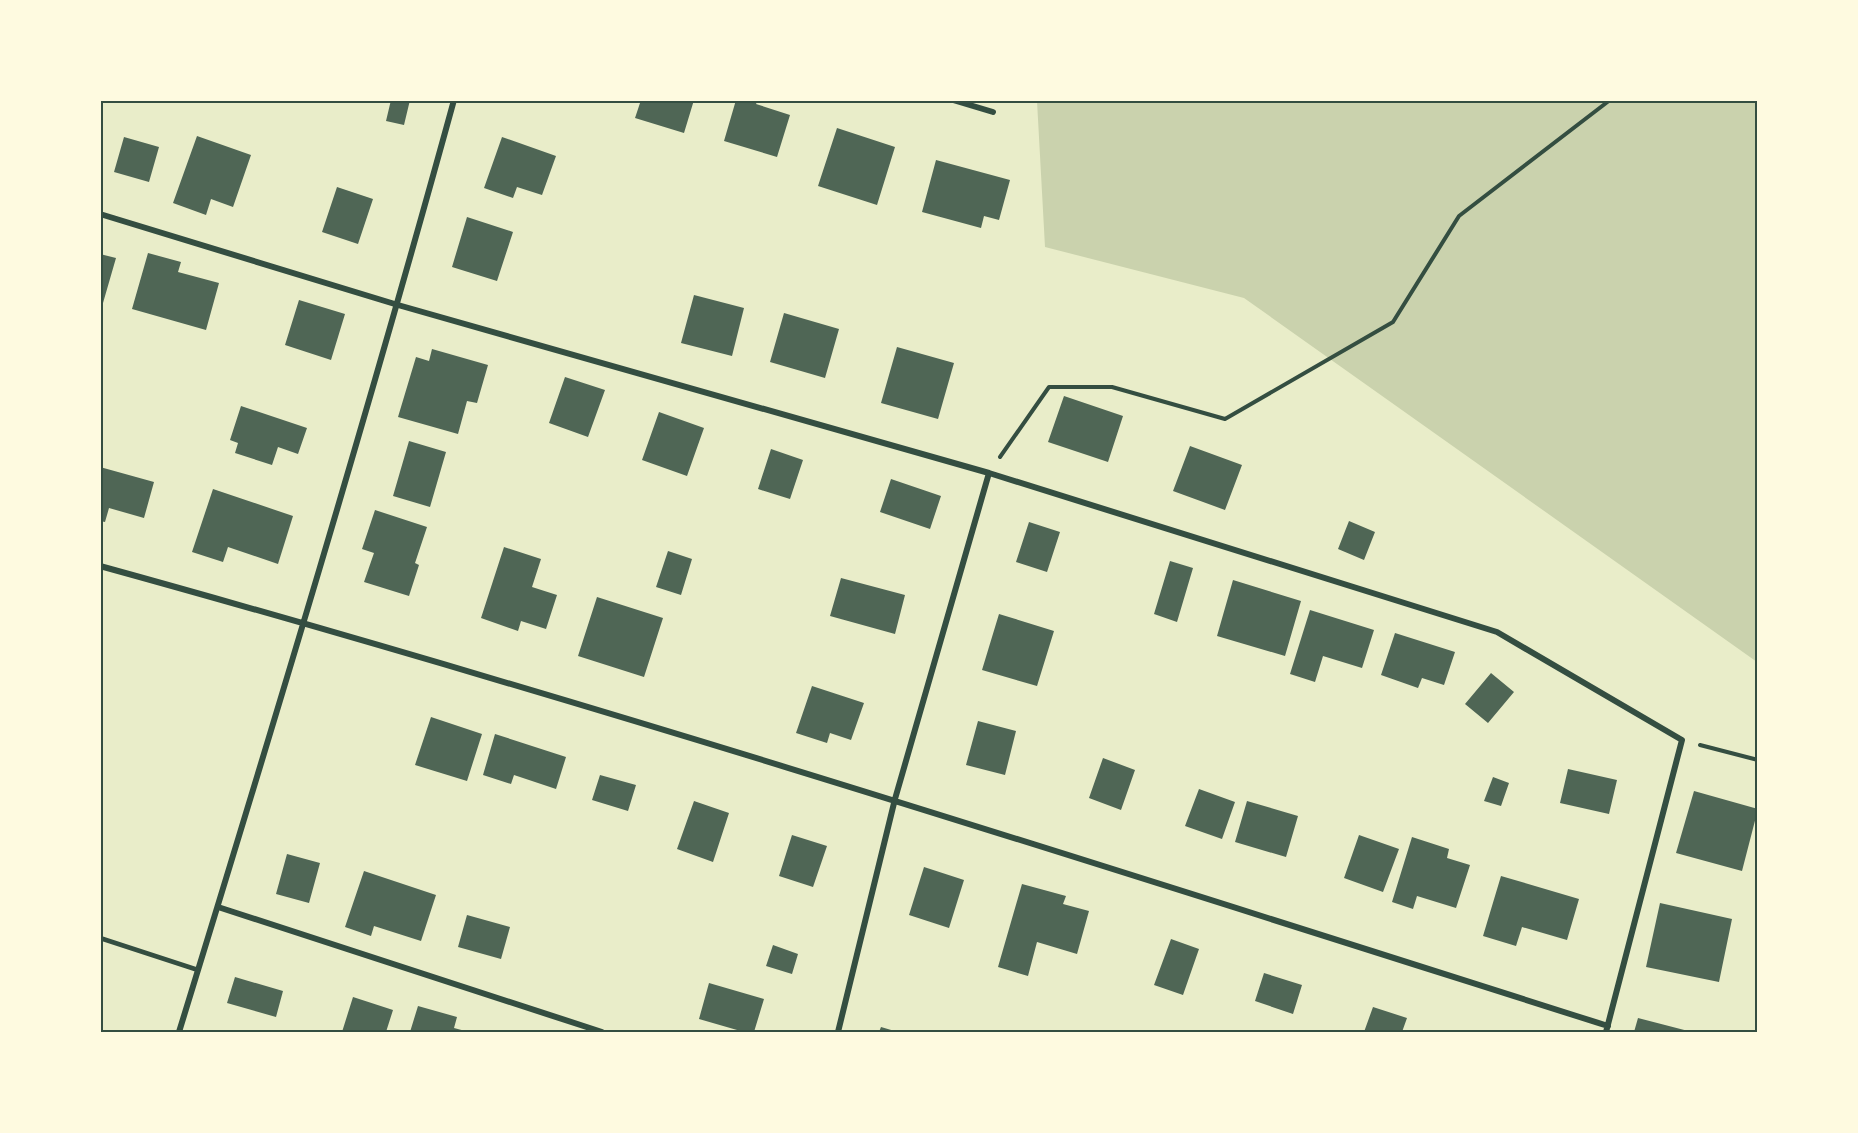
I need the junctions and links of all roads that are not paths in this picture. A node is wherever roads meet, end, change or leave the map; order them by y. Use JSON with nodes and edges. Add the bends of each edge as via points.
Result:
{"nodes":[{"id":1,"x":454,"y":100,"type":"edge"},
{"id":2,"x":953,"y":100,"type":"edge"},
{"id":3,"x":993,"y":112,"type":"dead end"},
{"id":4,"x":100,"y":214,"type":"edge"},
{"id":5,"x":398,"y":305,"type":"junction"},
{"id":6,"x":989,"y":473,"type":"junction"},
{"id":7,"x":100,"y":566,"type":"edge"},
{"id":8,"x":305,"y":623,"type":"junction"},
{"id":9,"x":895,"y":799,"type":"junction"},
{"id":10,"x":218,"y":907,"type":"junction"},
{"id":11,"x":100,"y":938,"type":"edge"},
{"id":12,"x":198,"y":970,"type":"junction"},
{"id":13,"x":1607,"y":1029,"type":"edge"},
{"id":14,"x":179,"y":1032,"type":"edge"},
{"id":15,"x":602,"y":1032,"type":"edge"},
{"id":16,"x":838,"y":1032,"type":"edge"}],
"edges":[{"from":1,"to":5,"type":"street"},
{"from":2,"to":3,"type":"street"},
{"from":4,"to":5,"type":"street"},
{"from":5,"to":6,"type":"street"},
{"from":5,"to":8,"type":"street"},
{"from":6,"to":9,"type":"street"},
{"from":6,"to":13,"type":"street","via":[[1497,632],[1682,740]]},
{"from":7,"to":8,"type":"street"},
{"from":8,"to":9,"type":"street"},
{"from":8,"to":10,"type":"street"},
{"from":9,"to":13,"type":"street"},
{"from":9,"to":16,"type":"street"},
{"from":10,"to":12,"type":"street"},
{"from":10,"to":15,"type":"street"},
{"from":11,"to":12,"type":"lane"},
{"from":12,"to":14,"type":"street"}]}
